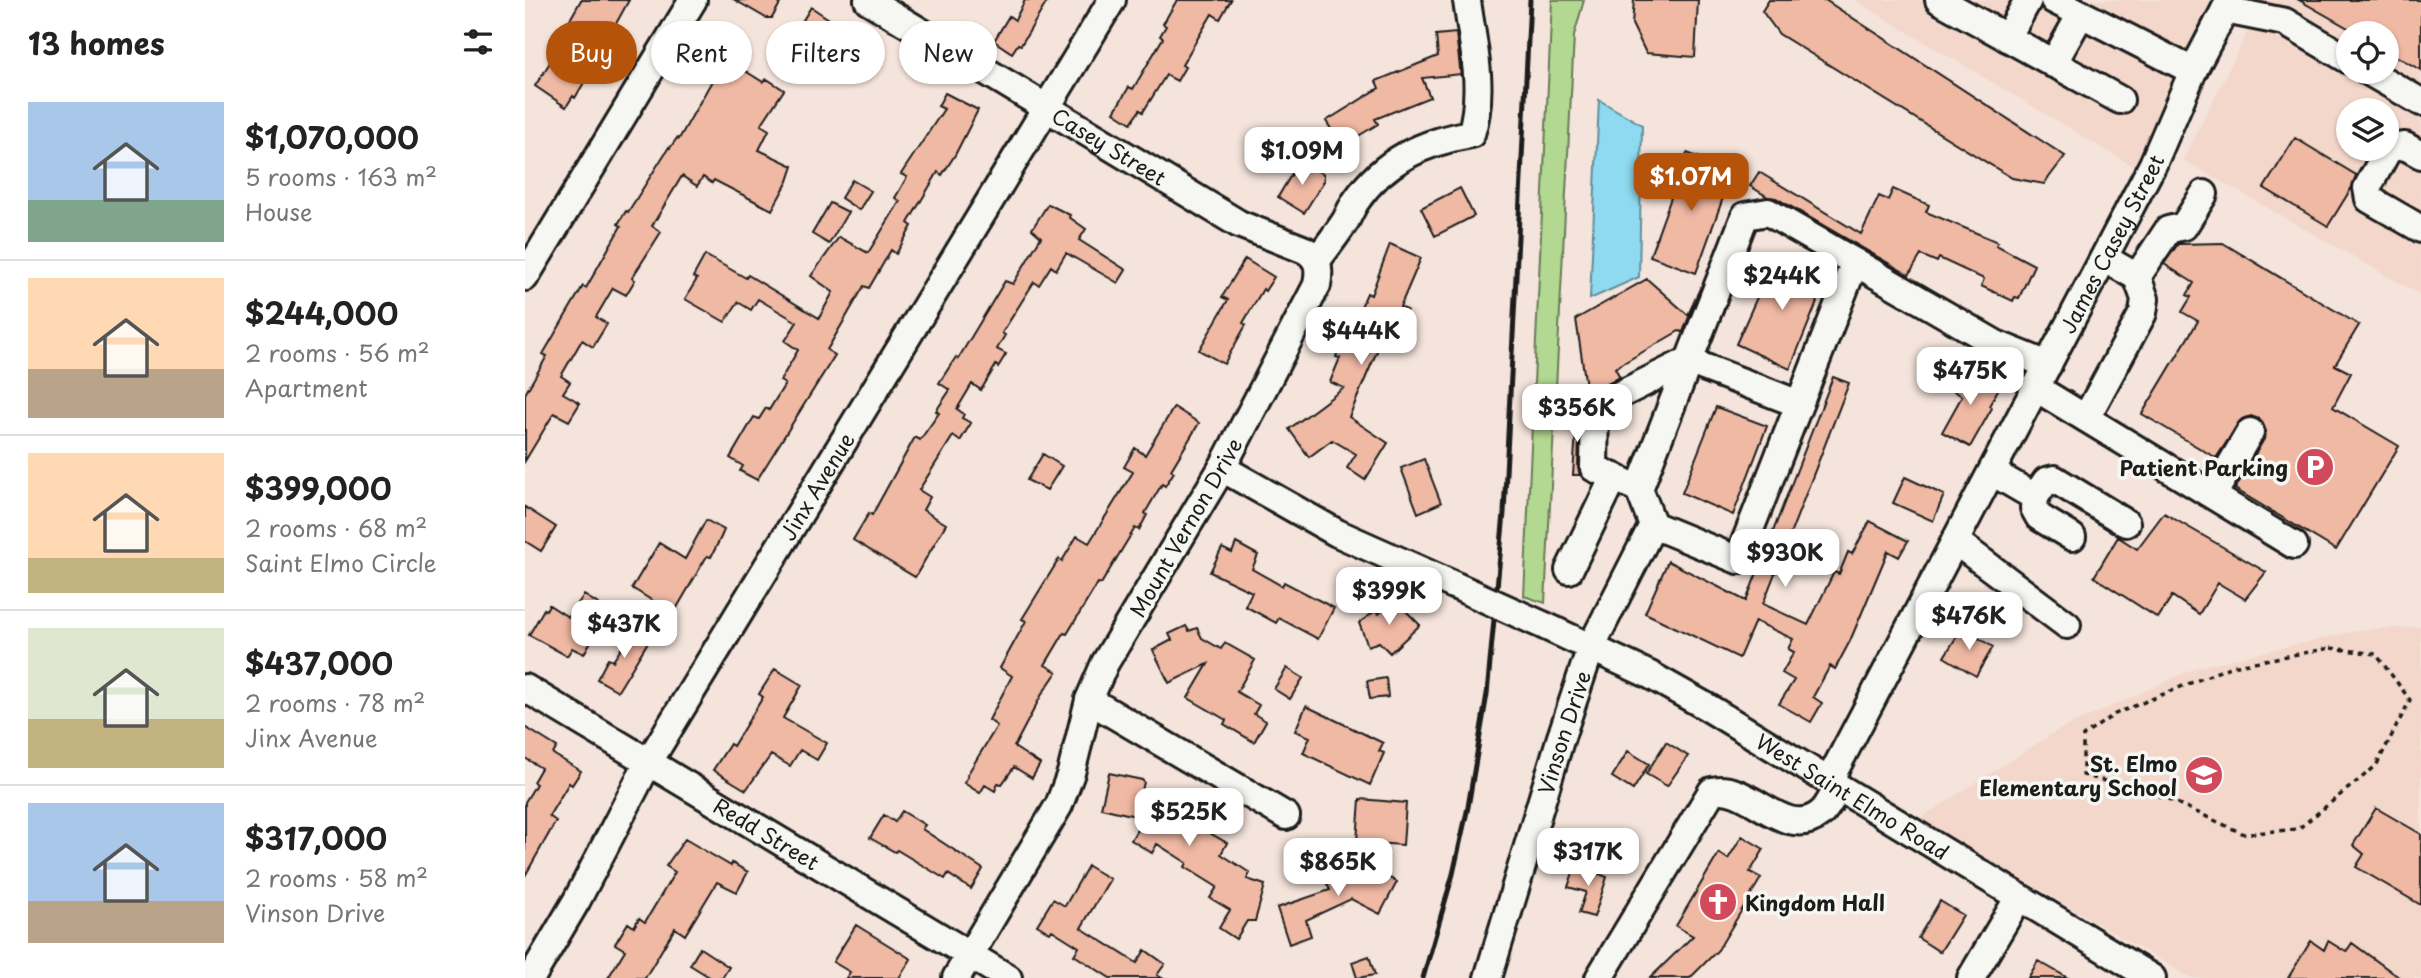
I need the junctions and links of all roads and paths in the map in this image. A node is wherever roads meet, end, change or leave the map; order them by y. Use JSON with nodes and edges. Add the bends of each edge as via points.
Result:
{"nodes":[{"id":1,"x":693,"y":0,"type":"edge"},
{"id":2,"x":868,"y":0,"type":"edge"},
{"id":3,"x":1112,"y":0,"type":"edge"},
{"id":4,"x":1939,"y":0,"type":"edge"},
{"id":5,"x":2028,"y":0,"type":"edge"},
{"id":6,"x":2054,"y":0,"type":"edge"},
{"id":7,"x":1467,"y":1,"type":"edge"},
{"id":8,"x":2227,"y":5,"type":"edge"},
{"id":9,"x":2081,"y":13,"type":"junction"},
{"id":10,"x":2007,"y":38,"type":"junction"},
{"id":11,"x":2336,"y":52,"type":"edge"},
{"id":12,"x":2053,"y":64,"type":"junction"},
{"id":13,"x":2193,"y":71,"type":"junction"},
{"id":14,"x":2390,"y":84,"type":"edge"},
{"id":15,"x":2120,"y":100,"type":"dead end"},
{"id":16,"x":2421,"y":102,"type":"edge"},
{"id":17,"x":1047,"y":107,"type":"junction"},
{"id":18,"x":2421,"y":155,"type":"edge"},
{"id":19,"x":2204,"y":194,"type":"dead end"},
{"id":20,"x":2421,"y":229,"type":"edge"},
{"id":21,"x":2104,"y":258,"type":"junction"},
{"id":22,"x":1317,"y":260,"type":"junction"},
{"id":23,"x":1855,"y":262,"type":"junction"},
{"id":24,"x":525,"y":277,"type":"edge"},
{"id":25,"x":2137,"y":277,"type":"junction"},
{"id":26,"x":1689,"y":361,"type":"junction"},
{"id":27,"x":2042,"y":376,"type":"junction"},
{"id":28,"x":1799,"y":404,"type":"junction"},
{"id":29,"x":2086,"y":418,"type":"junction"},
{"id":30,"x":2250,"y":432,"type":"dead end"},
{"id":31,"x":1222,"y":468,"type":"junction"},
{"id":32,"x":1991,"y":472,"type":"junction"},
{"id":33,"x":1614,"y":477,"type":"junction"},
{"id":34,"x":1639,"y":489,"type":"junction"},
{"id":35,"x":2213,"y":495,"type":"junction"},
{"id":36,"x":2035,"y":497,"type":"junction"},
{"id":37,"x":2126,"y":523,"type":"dead end"},
{"id":38,"x":1653,"y":525,"type":"junction"},
{"id":39,"x":2073,"y":537,"type":"dead end"},
{"id":40,"x":1955,"y":541,"type":"junction"},
{"id":41,"x":2294,"y":545,"type":"dead end"},
{"id":42,"x":1569,"y":570,"type":"dead end"},
{"id":43,"x":2067,"y":625,"type":"dead end"},
{"id":44,"x":1591,"y":647,"type":"junction"},
{"id":45,"x":2376,"y":654,"type":"joint"},
{"id":46,"x":525,"y":688,"type":"edge"},
{"id":47,"x":1089,"y":700,"type":"junction"},
{"id":48,"x":648,"y":763,"type":"junction"},
{"id":49,"x":1834,"y":784,"type":"junction"},
{"id":50,"x":1286,"y":816,"type":"dead end"},
{"id":51,"x":2019,"y":897,"type":"junction"},
{"id":52,"x":970,"y":954,"type":"junction"},
{"id":53,"x":531,"y":978,"type":"edge"},
{"id":54,"x":956,"y":978,"type":"edge"},
{"id":55,"x":1008,"y":978,"type":"edge"},
{"id":56,"x":1488,"y":978,"type":"edge"},
{"id":57,"x":1599,"y":978,"type":"edge"},
{"id":58,"x":1971,"y":978,"type":"edge"},
{"id":59,"x":2153,"y":978,"type":"edge"}],
"edges":[{"from":1,"to":24,"type":"street"},
{"from":2,"to":17,"type":"street","name":"Casey Street"},
{"from":3,"to":17,"type":"street","name":"Jinx Avenue"},
{"from":4,"to":10,"type":"street"},
{"from":5,"to":10,"type":"street"},
{"from":6,"to":9,"type":"street"},
{"from":7,"to":22,"type":"street","name":"Mount Vernon Drive","via":[[1478,71],[1471,134],[1422,146],[1385,169],[1360,196]]},
{"from":8,"to":11,"type":"street","via":[[2285,22]]},
{"from":8,"to":13,"type":"street","name":"James Casey Street"},
{"from":9,"to":12,"type":"street"},
{"from":9,"to":13,"type":"street"},
{"from":10,"to":12,"type":"street"},
{"from":12,"to":15,"type":"street"},
{"from":13,"to":21,"type":"street","name":"James Casey Street","via":[[2153,164]]},
{"from":14,"to":16,"type":"street"},
{"from":17,"to":22,"type":"street","name":"Casey Street","via":[[1239,224],[1305,250]]},
{"from":17,"to":48,"type":"street","name":"Jinx Avenue"},
{"from":18,"to":20,"type":"street","via":[[2406,146],[2389,148],[2367,188],[2369,199]]},
{"from":19,"to":25,"type":"street","via":[[2184,226],[2168,230]]},
{"from":21,"to":25,"type":"street"},
{"from":21,"to":27,"type":"street","name":"James Casey Street"},
{"from":22,"to":31,"type":"street","name":"Mount Vernon Drive","via":[[1317,285]]},
{"from":23,"to":26,"type":"street","via":[[1768,212],[1745,216]]},
{"from":23,"to":27,"type":"street"},
{"from":23,"to":28,"type":"street"},
{"from":25,"to":29,"type":"street","via":[[2145,299],[2143,313]]},
{"from":26,"to":28,"type":"street"},
{"from":26,"to":33,"type":"street","via":[[1595,407],[1594,468]]},
{"from":26,"to":34,"type":"street"},
{"from":27,"to":29,"type":"street"},
{"from":27,"to":32,"type":"street","name":"James Casey Street"},
{"from":28,"to":38,"type":"street","via":[[1738,560]]},
{"from":29,"to":35,"type":"street"},
{"from":30,"to":35,"type":"street"},
{"from":31,"to":44,"type":"street","name":"West Saint Elmo Road","bridge":true,"via":[[1337,533]]},
{"from":31,"to":47,"type":"street","name":"Mount Vernon Drive","via":[[1114,646]]},
{"from":32,"to":36,"type":"street"},
{"from":32,"to":40,"type":"street","name":"James Casey Street"},
{"from":33,"to":34,"type":"street"},
{"from":33,"to":42,"type":"street"},
{"from":34,"to":38,"type":"street"},
{"from":35,"to":41,"type":"street","via":[[2257,512]]},
{"from":36,"to":37,"type":"street","via":[[2046,481],[2054,479]]},
{"from":36,"to":39,"type":"street","via":[[2039,517]]},
{"from":38,"to":44,"type":"street","name":"Vinson Drive"},
{"from":40,"to":43,"type":"street"},
{"from":40,"to":49,"type":"street","name":"James Casey Street"},
{"from":44,"to":49,"type":"street","name":"West Saint Elmo Road","via":[[1650,675]]},
{"from":44,"to":56,"type":"street","name":"Vinson Drive"},
{"from":45,"to":45,"type":"path","via":[[2410,699],[2376,766],[2298,829],[2244,834],[2166,798],[2083,775],[2083,736],[2115,714],[2232,666],[2331,648]]},
{"from":46,"to":48,"type":"street","name":"Redd Street"},
{"from":47,"to":50,"type":"street"},
{"from":47,"to":52,"type":"street","name":"Mount Vernon Drive","via":[[1059,805]]},
{"from":48,"to":52,"type":"street","name":"Redd Street"},
{"from":48,"to":53,"type":"street","name":"Jinx Avenue"},
{"from":49,"to":51,"type":"street","name":"West Saint Elmo Road"},
{"from":49,"to":57,"type":"street","name":"James Casey Street","via":[[1822,812],[1800,820],[1780,818],[1727,789],[1712,791]]},
{"from":51,"to":58,"type":"street"},
{"from":51,"to":59,"type":"street","name":"West Saint Elmo Road"},
{"from":52,"to":54,"type":"street","name":"Mount Vernon Drive"},
{"from":52,"to":55,"type":"street","name":"Redd Street"}]}
